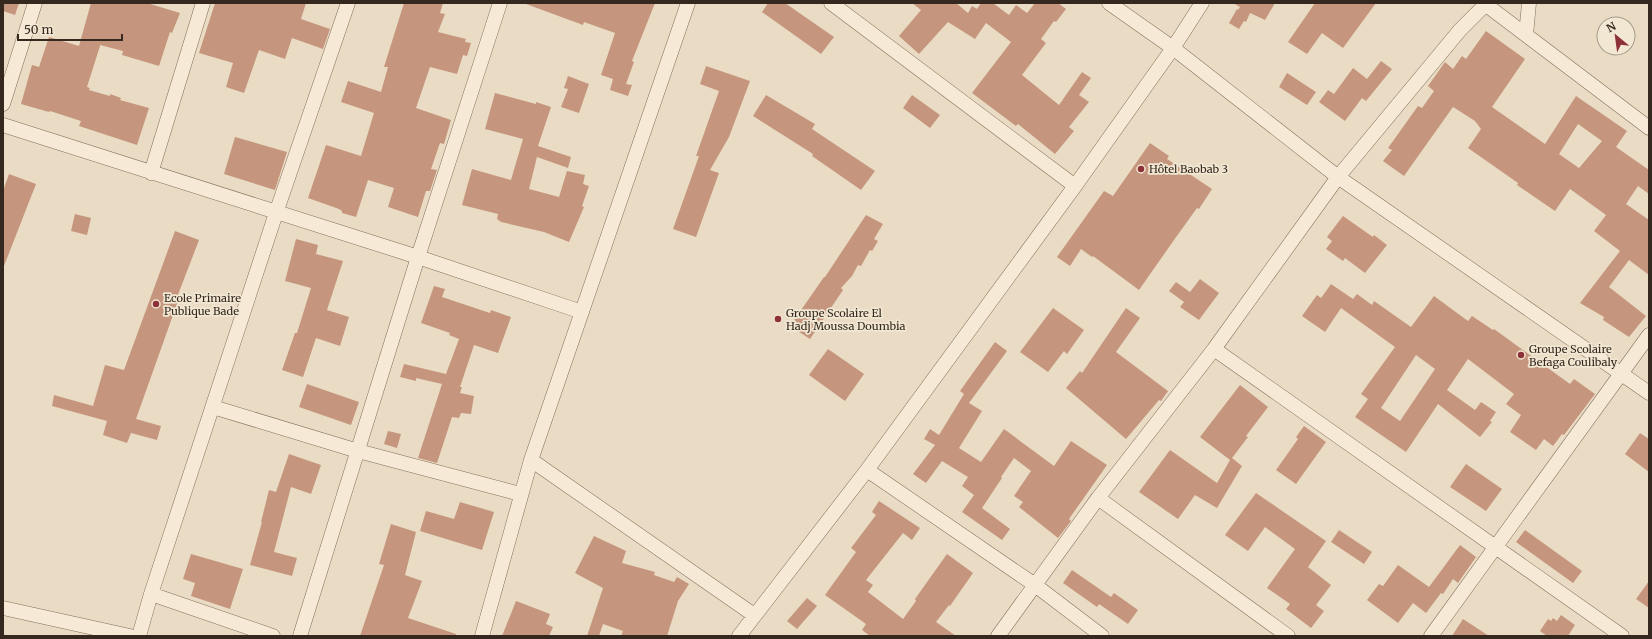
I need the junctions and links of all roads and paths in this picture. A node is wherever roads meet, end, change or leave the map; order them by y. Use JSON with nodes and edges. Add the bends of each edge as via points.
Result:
{"nodes":[{"id":1,"x":35,"y":3,"type":"edge"},
{"id":2,"x":203,"y":3,"type":"edge"},
{"id":3,"x":348,"y":3,"type":"edge"},
{"id":4,"x":500,"y":3,"type":"edge"},
{"id":5,"x":688,"y":3,"type":"edge"},
{"id":6,"x":831,"y":3,"type":"edge"},
{"id":7,"x":1109,"y":3,"type":"edge"},
{"id":8,"x":1202,"y":3,"type":"edge"},
{"id":9,"x":1529,"y":3,"type":"edge"},
{"id":10,"x":1486,"y":4,"type":"edge"},
{"id":11,"x":1526,"y":35,"type":"junction"},
{"id":12,"x":1174,"y":48,"type":"junction"},
{"id":13,"x":3,"y":104,"type":"edge"},
{"id":14,"x":3,"y":125,"type":"edge"},
{"id":15,"x":1648,"y":126,"type":"edge"},
{"id":16,"x":151,"y":173,"type":"junction"},
{"id":17,"x":1338,"y":177,"type":"junction"},
{"id":18,"x":1075,"y":186,"type":"junction"},
{"id":19,"x":276,"y":213,"type":"junction"},
{"id":20,"x":418,"y":258,"type":"junction"},
{"id":21,"x":582,"y":312,"type":"junction"},
{"id":22,"x":1649,"y":335,"type":"edge"},
{"id":23,"x":1214,"y":349,"type":"junction"},
{"id":24,"x":1620,"y":373,"type":"junction"},
{"id":25,"x":1649,"y":393,"type":"edge"},
{"id":26,"x":213,"y":407,"type":"junction"},
{"id":27,"x":358,"y":451,"type":"junction"},
{"id":28,"x":531,"y":460,"type":"junction"},
{"id":29,"x":867,"y":470,"type":"junction"},
{"id":30,"x":520,"y":494,"type":"junction"},
{"id":31,"x":1098,"y":498,"type":"junction"},
{"id":32,"x":1496,"y":547,"type":"junction"},
{"id":33,"x":1035,"y":586,"type":"junction"},
{"id":34,"x":151,"y":594,"type":"junction"},
{"id":35,"x":3,"y":608,"type":"edge"},
{"id":36,"x":754,"y":615,"type":"junction"},
{"id":37,"x":130,"y":636,"type":"edge"},
{"id":38,"x":139,"y":636,"type":"edge"},
{"id":39,"x":273,"y":636,"type":"edge"},
{"id":40,"x":300,"y":636,"type":"edge"},
{"id":41,"x":482,"y":636,"type":"edge"},
{"id":42,"x":739,"y":636,"type":"edge"},
{"id":43,"x":998,"y":636,"type":"edge"},
{"id":44,"x":1102,"y":636,"type":"edge"},
{"id":45,"x":1288,"y":636,"type":"edge"},
{"id":46,"x":1431,"y":636,"type":"edge"},
{"id":47,"x":1622,"y":636,"type":"edge"}],
"edges":[{"from":1,"to":13,"type":"street"},
{"from":2,"to":16,"type":"street"},
{"from":3,"to":19,"type":"street"},
{"from":4,"to":20,"type":"street"},
{"from":5,"to":21,"type":"street"},
{"from":6,"to":18,"type":"street"},
{"from":7,"to":12,"type":"street"},
{"from":8,"to":12,"type":"street"},
{"from":9,"to":11,"type":"street"},
{"from":10,"to":11,"type":"street"},
{"from":10,"to":17,"type":"street","via":[[1460,30]]},
{"from":11,"to":15,"type":"street"},
{"from":12,"to":17,"type":"street"},
{"from":12,"to":18,"type":"street"},
{"from":14,"to":16,"type":"street"},
{"from":16,"to":19,"type":"street"},
{"from":17,"to":23,"type":"street"},
{"from":17,"to":24,"type":"street"},
{"from":18,"to":29,"type":"street"},
{"from":19,"to":20,"type":"street"},
{"from":19,"to":26,"type":"street"},
{"from":20,"to":21,"type":"street"},
{"from":20,"to":27,"type":"street"},
{"from":21,"to":28,"type":"street"},
{"from":22,"to":24,"type":"street"},
{"from":23,"to":31,"type":"street"},
{"from":23,"to":32,"type":"street"},
{"from":24,"to":25,"type":"street"},
{"from":24,"to":32,"type":"street"},
{"from":26,"to":27,"type":"street"},
{"from":26,"to":34,"type":"street"},
{"from":27,"to":30,"type":"street"},
{"from":27,"to":40,"type":"street"},
{"from":28,"to":30,"type":"street"},
{"from":28,"to":36,"type":"street"},
{"from":29,"to":33,"type":"street"},
{"from":29,"to":36,"type":"street"},
{"from":30,"to":41,"type":"street"},
{"from":31,"to":33,"type":"street"},
{"from":31,"to":45,"type":"street"},
{"from":32,"to":46,"type":"street"},
{"from":32,"to":47,"type":"street"},
{"from":33,"to":43,"type":"street"},
{"from":33,"to":44,"type":"street"},
{"from":34,"to":38,"type":"street"},
{"from":34,"to":39,"type":"street"},
{"from":35,"to":37,"type":"street"},
{"from":36,"to":42,"type":"street"}]}
